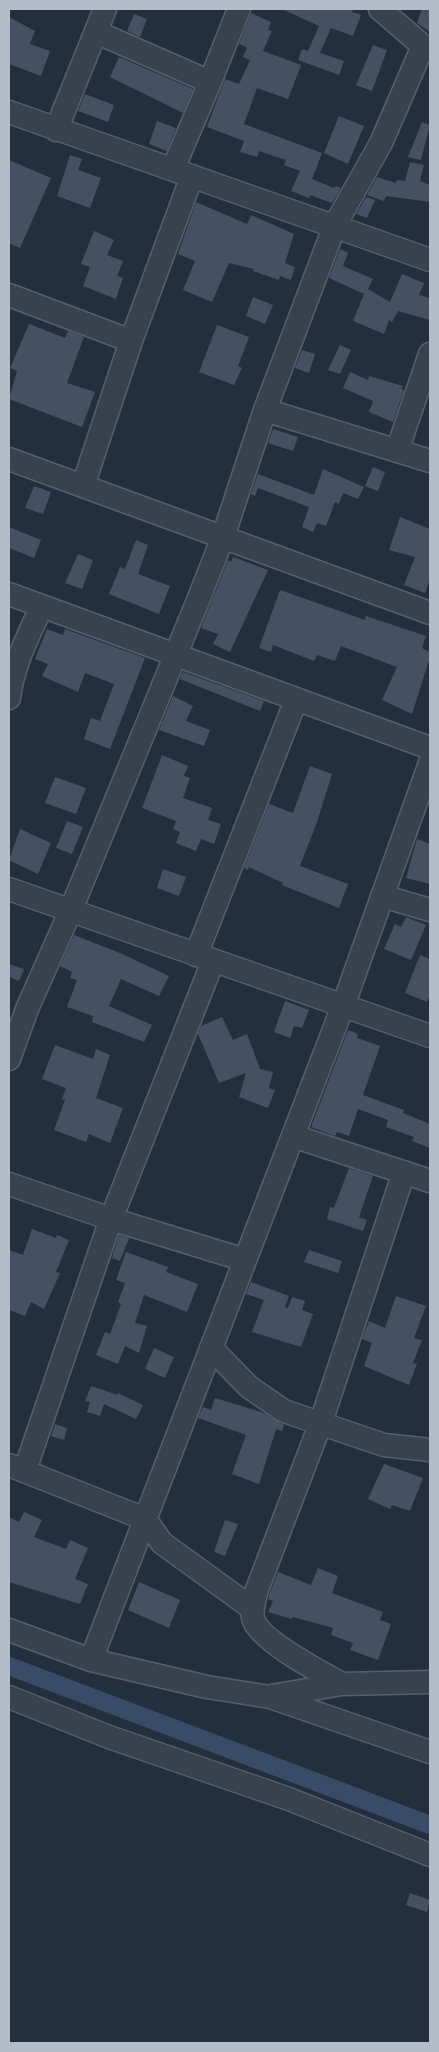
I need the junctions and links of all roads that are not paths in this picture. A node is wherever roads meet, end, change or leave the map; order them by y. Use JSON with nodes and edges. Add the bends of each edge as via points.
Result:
{"nodes":[{"id":1,"x":105,"y":9,"type":"edge"},
{"id":2,"x":239,"y":9,"type":"edge"},
{"id":3,"x":380,"y":9,"type":"edge"},
{"id":4,"x":96,"y":32,"type":"junction"},
{"id":5,"x":427,"y":48,"type":"edge"},
{"id":6,"x":210,"y":82,"type":"junction"},
{"id":7,"x":9,"y":112,"type":"edge"},
{"id":8,"x":56,"y":130,"type":"junction"},
{"id":9,"x":182,"y":173,"type":"junction"},
{"id":10,"x":335,"y":225,"type":"junction"},
{"id":11,"x":430,"y":260,"type":"edge"},
{"id":12,"x":9,"y":295,"type":"edge"},
{"id":13,"x":131,"y":340,"type":"junction"},
{"id":14,"x":430,"y":354,"type":"edge"},
{"id":15,"x":264,"y":410,"type":"junction"},
{"id":16,"x":397,"y":451,"type":"junction"},
{"id":17,"x":9,"y":459,"type":"edge"},
{"id":18,"x":430,"y":462,"type":"edge"},
{"id":19,"x":83,"y":486,"type":"junction"},
{"id":20,"x":223,"y":536,"type":"junction"},
{"id":21,"x":9,"y":594,"type":"edge"},
{"id":22,"x":42,"y":606,"type":"junction"},
{"id":23,"x":430,"y":613,"type":"edge"},
{"id":24,"x":175,"y":655,"type":"junction"},
{"id":25,"x":9,"y":698,"type":"edge"},
{"id":26,"x":296,"y":700,"type":"junction"},
{"id":27,"x":430,"y":748,"type":"edge"},
{"id":28,"x":430,"y":763,"type":"edge"},
{"id":29,"x":9,"y":888,"type":"edge"},
{"id":30,"x":382,"y":896,"type":"junction"},
{"id":31,"x":430,"y":910,"type":"edge"},
{"id":32,"x":70,"y":912,"type":"junction"},
{"id":33,"x":204,"y":958,"type":"junction"},
{"id":34,"x":343,"y":1006,"type":"junction"},
{"id":35,"x":430,"y":1036,"type":"edge"},
{"id":36,"x":10,"y":1053,"type":"edge"},
{"id":37,"x":293,"y":1136,"type":"junction"},
{"id":38,"x":404,"y":1172,"type":"junction"},
{"id":39,"x":430,"y":1181,"type":"edge"},
{"id":40,"x":9,"y":1184,"type":"edge"},
{"id":41,"x":111,"y":1219,"type":"junction"},
{"id":42,"x":245,"y":1260,"type":"junction"},
{"id":43,"x":211,"y":1348,"type":"junction"},
{"id":44,"x":320,"y":1425,"type":"junction"},
{"id":45,"x":430,"y":1450,"type":"edge"},
{"id":46,"x":17,"y":1468,"type":"edge"},
{"id":47,"x":145,"y":1519,"type":"junction"},
{"id":48,"x":253,"y":1609,"type":"junction"},
{"id":49,"x":9,"y":1630,"type":"edge"},
{"id":50,"x":91,"y":1660,"type":"junction"},
{"id":51,"x":430,"y":1682,"type":"edge"},
{"id":52,"x":342,"y":1684,"type":"junction"},
{"id":53,"x":270,"y":1696,"type":"junction"},
{"id":54,"x":9,"y":1697,"type":"edge"},
{"id":55,"x":430,"y":1752,"type":"edge"},
{"id":56,"x":430,"y":1855,"type":"edge"}],
"edges":[{"from":1,"to":4,"type":"street"},
{"from":2,"to":6,"type":"street"},
{"from":3,"to":5,"type":"street"},
{"from":4,"to":6,"type":"street"},
{"from":4,"to":8,"type":"street"},
{"from":5,"to":10,"type":"street","via":[[381,142]]},
{"from":6,"to":9,"type":"street"},
{"from":7,"to":8,"type":"street"},
{"from":8,"to":9,"type":"street"},
{"from":9,"to":10,"type":"street"},
{"from":9,"to":13,"type":"street"},
{"from":10,"to":11,"type":"street"},
{"from":10,"to":15,"type":"street"},
{"from":12,"to":13,"type":"street"},
{"from":13,"to":19,"type":"street"},
{"from":14,"to":16,"type":"street"},
{"from":15,"to":16,"type":"street"},
{"from":15,"to":20,"type":"street"},
{"from":16,"to":18,"type":"street"},
{"from":17,"to":19,"type":"street"},
{"from":19,"to":20,"type":"street"},
{"from":20,"to":23,"type":"street"},
{"from":20,"to":24,"type":"street"},
{"from":21,"to":22,"type":"street"},
{"from":22,"to":24,"type":"street"},
{"from":22,"to":25,"type":"street","via":[[20,654]]},
{"from":24,"to":26,"type":"street"},
{"from":24,"to":32,"type":"street"},
{"from":26,"to":27,"type":"street"},
{"from":26,"to":33,"type":"street"},
{"from":28,"to":30,"type":"street"},
{"from":29,"to":32,"type":"street"},
{"from":30,"to":31,"type":"street"},
{"from":30,"to":34,"type":"street"},
{"from":32,"to":33,"type":"street"},
{"from":32,"to":36,"type":"street"},
{"from":33,"to":34,"type":"street"},
{"from":33,"to":41,"type":"street"},
{"from":34,"to":35,"type":"street"},
{"from":34,"to":37,"type":"street"},
{"from":37,"to":38,"type":"street"},
{"from":37,"to":42,"type":"street"},
{"from":38,"to":39,"type":"street"},
{"from":38,"to":44,"type":"street"},
{"from":40,"to":41,"type":"street"},
{"from":41,"to":42,"type":"street"},
{"from":41,"to":46,"type":"street"},
{"from":42,"to":43,"type":"street"},
{"from":43,"to":44,"type":"street","via":[[249,1387],[284,1412]]},
{"from":43,"to":47,"type":"street"},
{"from":44,"to":45,"type":"street","via":[[384,1445]]},
{"from":44,"to":48,"type":"street","via":[[256,1592]]},
{"from":46,"to":47,"type":"street"},
{"from":47,"to":48,"type":"street","via":[[162,1543]]},
{"from":47,"to":50,"type":"street"},
{"from":48,"to":52,"type":"street","via":[[253,1619],[262,1633],[298,1659]]},
{"from":49,"to":50,"type":"street"},
{"from":50,"to":53,"type":"street"},
{"from":51,"to":52,"type":"street"},
{"from":52,"to":53,"type":"street"},
{"from":53,"to":55,"type":"street"},
{"from":54,"to":56,"type":"street","via":[[109,1738],[289,1799]]}]}
